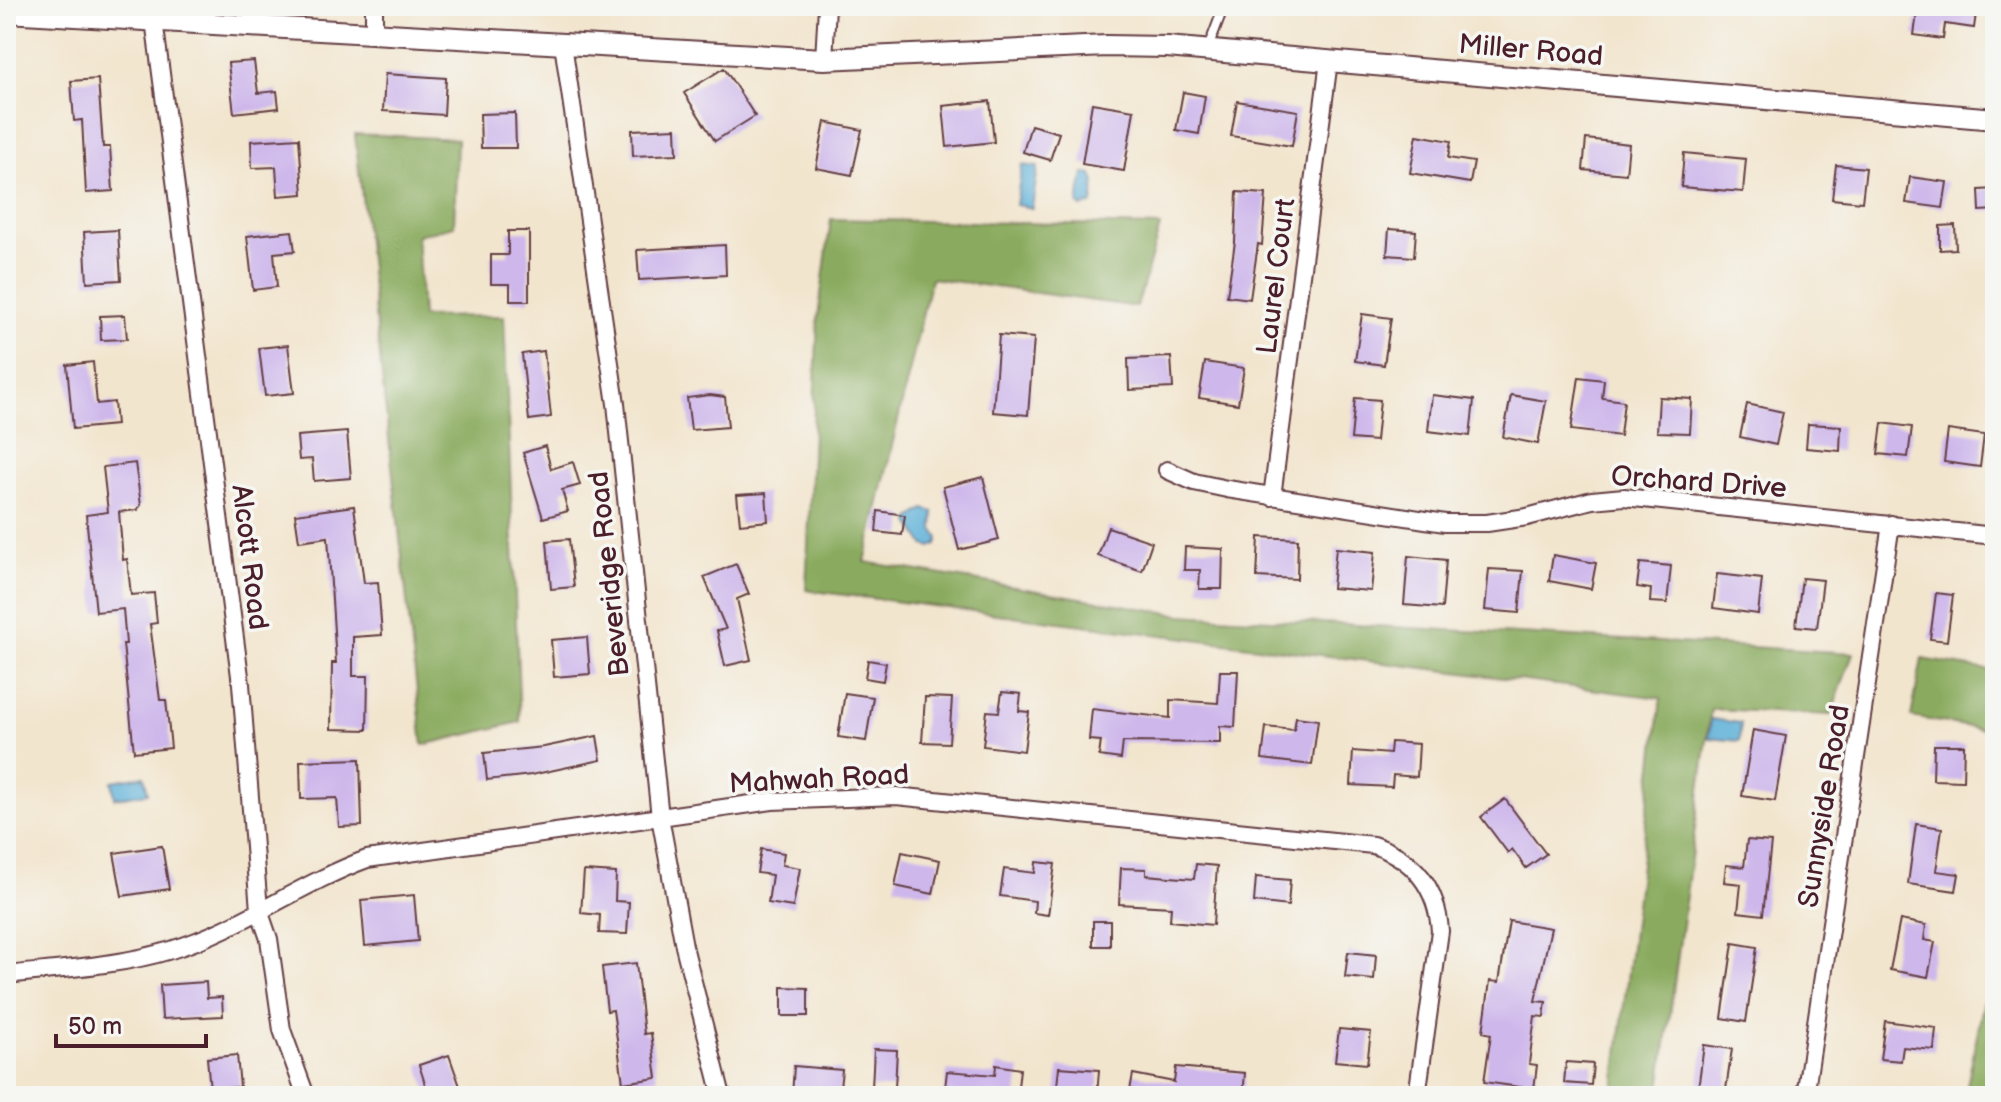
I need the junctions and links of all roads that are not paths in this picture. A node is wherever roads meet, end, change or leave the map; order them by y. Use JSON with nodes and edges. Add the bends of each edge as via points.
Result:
{"nodes":[{"id":1,"x":374,"y":6,"type":"edge"},
{"id":2,"x":827,"y":6,"type":"edge"},
{"id":3,"x":1224,"y":6,"type":"edge"},
{"id":4,"x":6,"y":12,"type":"edge"},
{"id":5,"x":154,"y":20,"type":"junction"},
{"id":6,"x":374,"y":33,"type":"junction"},
{"id":7,"x":563,"y":44,"type":"junction"},
{"id":8,"x":1207,"y":52,"type":"junction"},
{"id":9,"x":824,"y":59,"type":"junction"},
{"id":10,"x":1329,"y":61,"type":"junction"},
{"id":11,"x":1995,"y":119,"type":"edge"},
{"id":12,"x":1167,"y":470,"type":"dead end"},
{"id":13,"x":1272,"y":497,"type":"junction"},
{"id":14,"x":1891,"y":524,"type":"junction"},
{"id":15,"x":1995,"y":536,"type":"edge"},
{"id":16,"x":660,"y":817,"type":"junction"},
{"id":17,"x":259,"y":910,"type":"junction"},
{"id":18,"x":6,"y":975,"type":"edge"},
{"id":19,"x":306,"y":1096,"type":"edge"},
{"id":20,"x":722,"y":1096,"type":"edge"},
{"id":21,"x":1417,"y":1096,"type":"edge"},
{"id":22,"x":1805,"y":1096,"type":"edge"}],
"edges":[{"from":1,"to":6,"type":"street"},
{"from":2,"to":9,"type":"street"},
{"from":3,"to":8,"type":"lane"},
{"from":4,"to":5,"type":"street","name":"Miller Road"},
{"from":5,"to":6,"type":"street","name":"Miller Road"},
{"from":5,"to":17,"type":"street","name":"Alcott Road","via":[[241,684]]},
{"from":6,"to":7,"type":"street","name":"Miller Road"},
{"from":7,"to":9,"type":"street","name":"Miller Road"},
{"from":7,"to":16,"type":"street","name":"Beveridge Road","via":[[616,404]]},
{"from":8,"to":9,"type":"street","name":"Miller Road","via":[[1107,46]]},
{"from":8,"to":10,"type":"street","name":"Miller Road"},
{"from":10,"to":11,"type":"street","name":"Miller Road"},
{"from":10,"to":13,"type":"street","name":"Laurel Court"},
{"from":12,"to":13,"type":"street","name":"Orchard Drive","via":[[1194,482]]},
{"from":13,"to":14,"type":"street","name":"Orchard Drive","via":[[1445,523],[1487,523],[1624,497]]},
{"from":14,"to":15,"type":"street","name":"Orchard Drive"},
{"from":14,"to":22,"type":"street","name":"Sunnyside Road"},
{"from":16,"to":17,"type":"street","name":"Mahwah Road","via":[[367,859]]},
{"from":16,"to":20,"type":"street","name":"Beveridge Road","via":[[684,946]]},
{"from":16,"to":21,"type":"street","name":"Mahwah Road","via":[[772,801],[896,796],[1390,850],[1421,874],[1438,912],[1440,931]]},
{"from":17,"to":18,"type":"street","name":"Mahwah Road","via":[[170,950]]},
{"from":17,"to":19,"type":"street","name":"Alcott Road","via":[[269,939],[282,1030]]}]}
